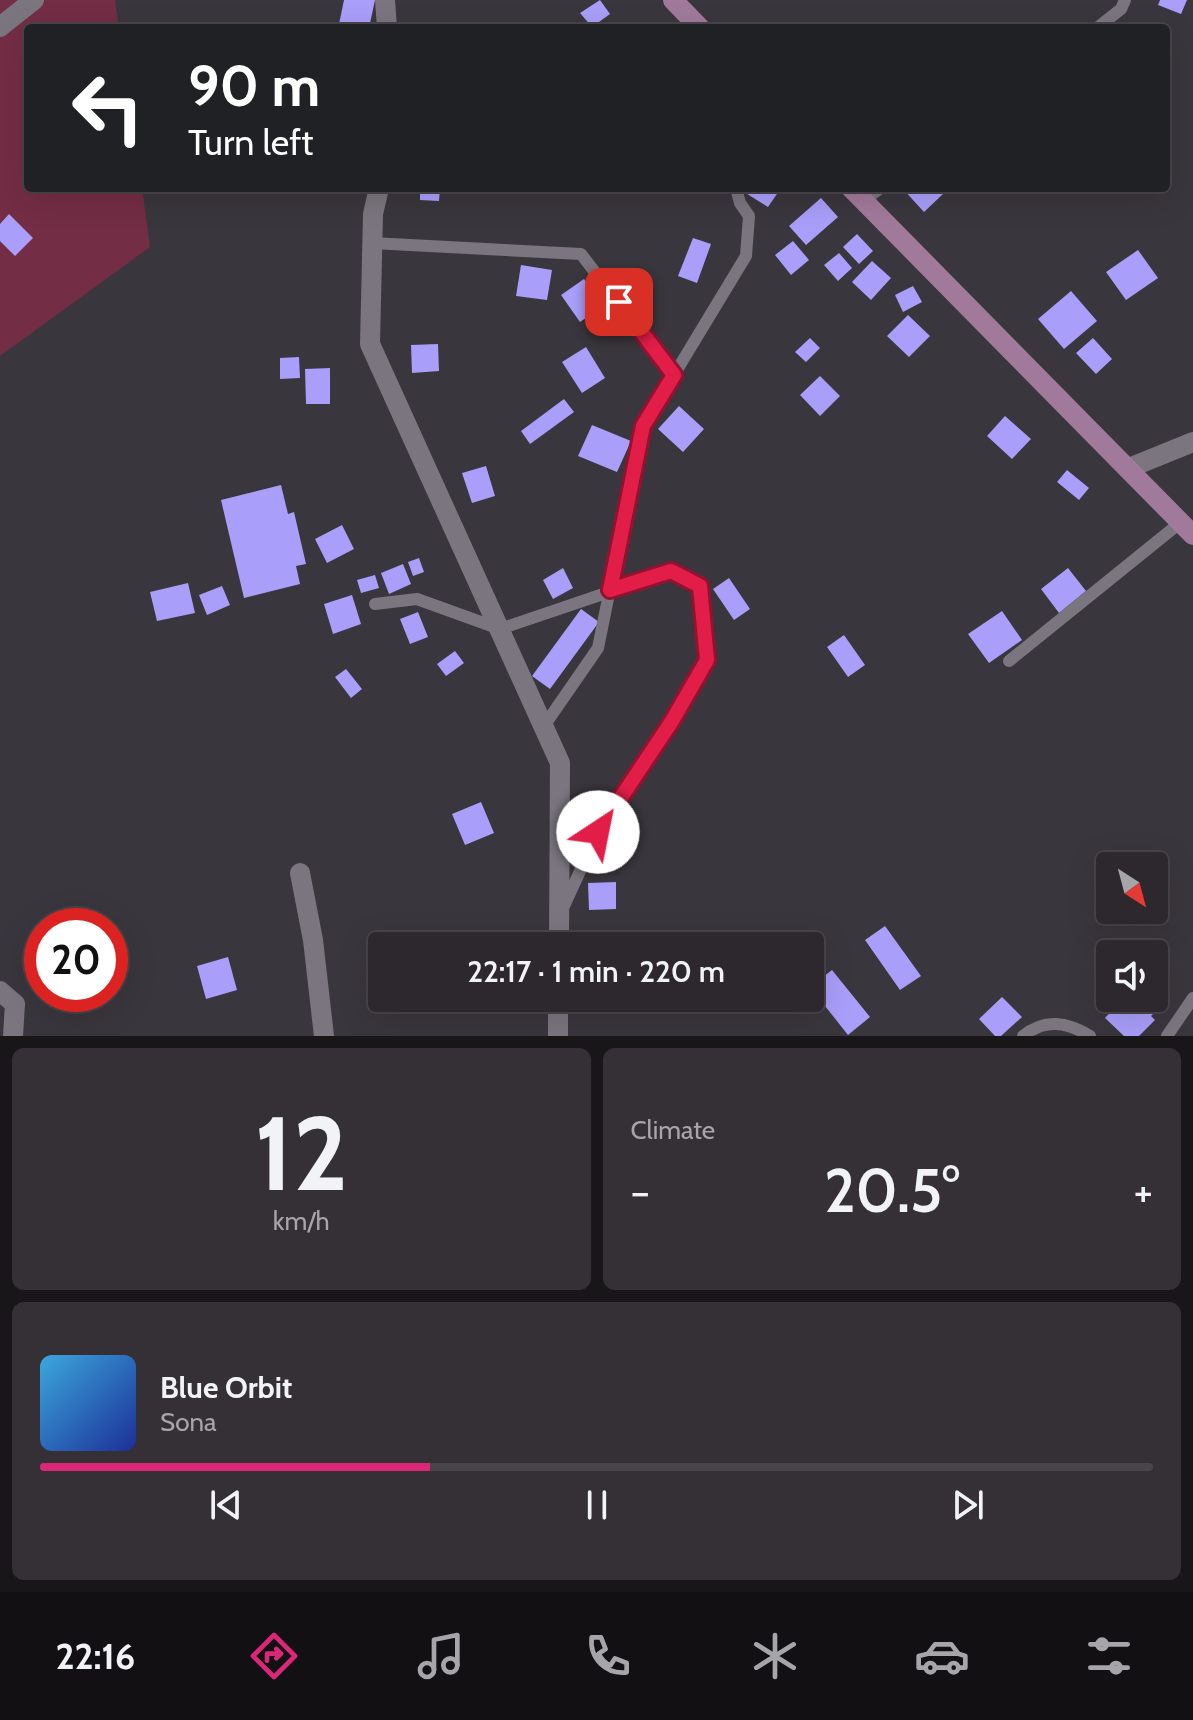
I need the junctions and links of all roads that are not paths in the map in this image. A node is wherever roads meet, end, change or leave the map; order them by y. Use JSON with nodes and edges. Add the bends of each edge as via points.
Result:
{"nodes":[{"id":1,"x":34,"y":0,"type":"edge"},
{"id":2,"x":385,"y":0,"type":"edge"},
{"id":3,"x":673,"y":0,"type":"edge"},
{"id":4,"x":1125,"y":0,"type":"edge"},
{"id":5,"x":387,"y":24,"type":"edge"},
{"id":6,"x":696,"y":24,"type":"edge"},
{"id":7,"x":1102,"y":24,"type":"edge"},
{"id":8,"x":0,"y":27,"type":"edge"},
{"id":9,"x":378,"y":192,"type":"edge"},
{"id":10,"x":737,"y":192,"type":"edge"},
{"id":11,"x":857,"y":194,"type":"edge"},
{"id":12,"x":372,"y":243,"type":"junction"},
{"id":13,"x":674,"y":375,"type":"junction"},
{"id":14,"x":1193,"y":442,"type":"edge"},
{"id":15,"x":1129,"y":468,"type":"junction"},
{"id":16,"x":1187,"y":528,"type":"edge"},
{"id":17,"x":610,"y":590,"type":"junction"},
{"id":18,"x":375,"y":604,"type":"dead end"},
{"id":19,"x":500,"y":629,"type":"junction"},
{"id":20,"x":1009,"y":661,"type":"dead end"},
{"id":21,"x":544,"y":726,"type":"junction"},
{"id":22,"x":300,"y":873,"type":"dead end"},
{"id":23,"x":559,"y":916,"type":"junction"},
{"id":24,"x":559,"y":932,"type":"edge"},
{"id":25,"x":0,"y":991,"type":"edge"},
{"id":26,"x":1193,"y":998,"type":"edge"},
{"id":27,"x":558,"y":1012,"type":"edge"},
{"id":28,"x":13,"y":1036,"type":"edge"},
{"id":29,"x":324,"y":1036,"type":"edge"},
{"id":30,"x":558,"y":1036,"type":"edge"},
{"id":31,"x":1023,"y":1036,"type":"edge"},
{"id":32,"x":1090,"y":1036,"type":"edge"},
{"id":33,"x":1167,"y":1036,"type":"edge"}],
"edges":[{"from":1,"to":8,"type":"street"},
{"from":2,"to":5,"type":"street"},
{"from":3,"to":6,"type":"main road"},
{"from":4,"to":7,"type":"lane"},
{"from":9,"to":12,"type":"street"},
{"from":10,"to":13,"type":"lane","via":[[749,216],[746,256]]},
{"from":11,"to":15,"type":"main road"},
{"from":12,"to":13,"type":"lane","via":[[581,254]]},
{"from":12,"to":19,"type":"street","via":[[370,344]]},
{"from":13,"to":17,"type":"lane","via":[[643,426]]},
{"from":14,"to":15,"type":"street"},
{"from":15,"to":16,"type":"main road"},
{"from":16,"to":20,"type":"lane"},
{"from":17,"to":19,"type":"lane"},
{"from":17,"to":21,"type":"lane","via":[[598,648]]},
{"from":17,"to":23,"type":"lane","via":[[671,571],[700,586],[707,660],[598,832]]},
{"from":18,"to":19,"type":"lane","via":[[417,599]]},
{"from":19,"to":21,"type":"street"},
{"from":21,"to":23,"type":"street","via":[[560,763]]},
{"from":22,"to":29,"type":"street"},
{"from":23,"to":24,"type":"street"},
{"from":25,"to":28,"type":"street","via":[[15,1004]]},
{"from":26,"to":33,"type":"lane"},
{"from":27,"to":30,"type":"street"},
{"from":31,"to":32,"type":"lane","via":[[1036,1025],[1069,1023]]}]}
